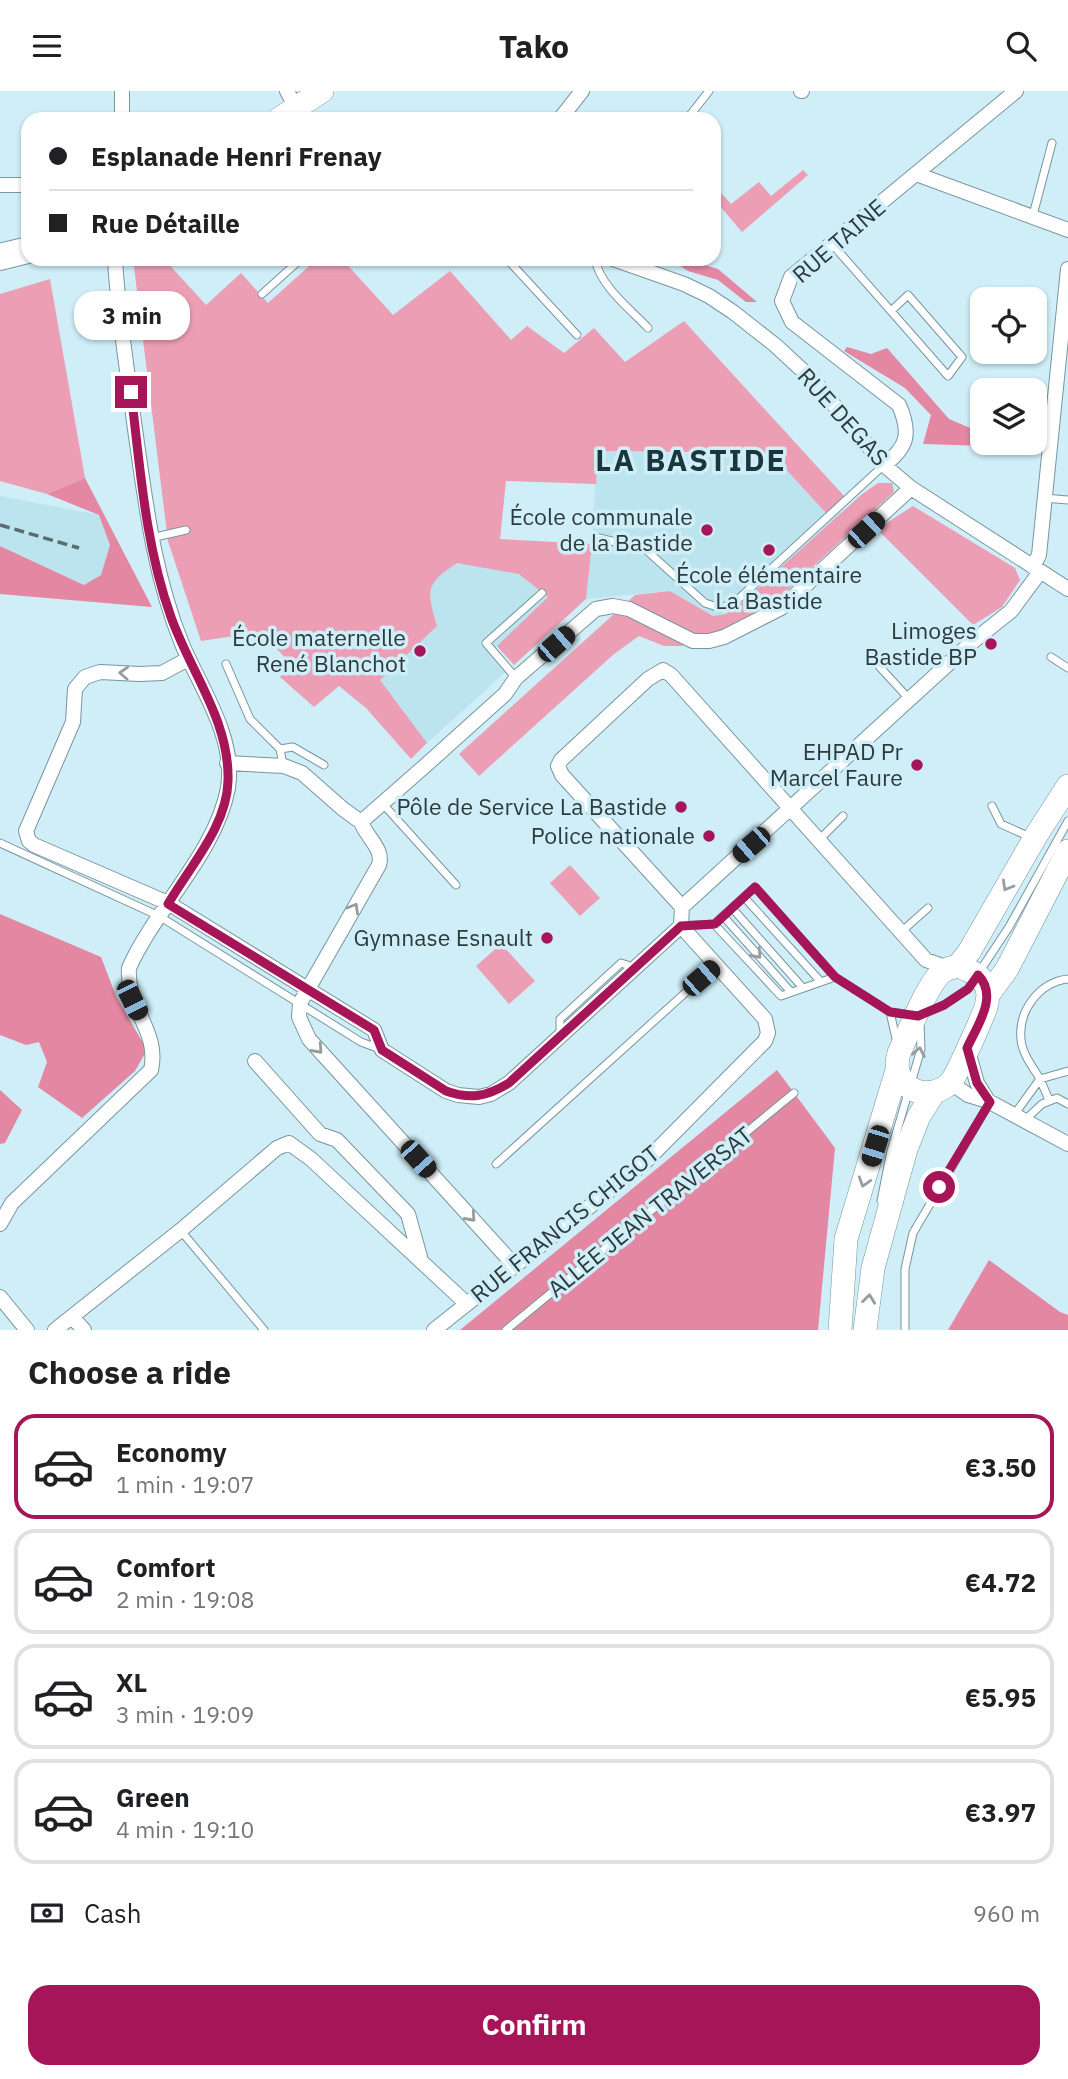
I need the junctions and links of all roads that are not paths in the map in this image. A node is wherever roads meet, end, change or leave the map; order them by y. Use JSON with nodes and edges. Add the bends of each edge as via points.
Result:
{"nodes":[{"id":1,"x":121,"y":91,"type":"edge"},
{"id":2,"x":322,"y":91,"type":"edge"},
{"id":3,"x":582,"y":91,"type":"edge"},
{"id":4,"x":709,"y":91,"type":"edge"},
{"id":5,"x":1016,"y":91,"type":"edge"},
{"id":6,"x":291,"y":109,"type":"edge"},
{"id":7,"x":122,"y":112,"type":"edge"},
{"id":8,"x":565,"y":112,"type":"edge"},
{"id":9,"x":692,"y":112,"type":"edge"},
{"id":10,"x":1052,"y":143,"type":"dead end"},
{"id":11,"x":916,"y":174,"type":"junction"},
{"id":12,"x":0,"y":185,"type":"edge"},
{"id":13,"x":21,"y":185,"type":"edge"},
{"id":14,"x":1033,"y":215,"type":"junction"},
{"id":15,"x":1068,"y":230,"type":"edge"},
{"id":16,"x":21,"y":235,"type":"edge"},
{"id":17,"x":0,"y":239,"type":"edge"},
{"id":18,"x":832,"y":244,"type":"junction"},
{"id":19,"x":21,"y":252,"type":"edge"},
{"id":20,"x":0,"y":257,"type":"edge"},
{"id":21,"x":113,"y":266,"type":"edge"},
{"id":22,"x":293,"y":266,"type":"edge"},
{"id":23,"x":513,"y":266,"type":"edge"},
{"id":24,"x":597,"y":266,"type":"edge"},
{"id":25,"x":633,"y":266,"type":"edge"},
{"id":26,"x":1068,"y":269,"type":"edge"},
{"id":27,"x":262,"y":294,"type":"dead end"},
{"id":28,"x":891,"y":311,"type":"junction"},
{"id":29,"x":648,"y":328,"type":"dead end"},
{"id":30,"x":577,"y":335,"type":"dead end"},
{"id":31,"x":884,"y":465,"type":"junction"},
{"id":32,"x":911,"y":488,"type":"junction"},
{"id":33,"x":1044,"y":498,"type":"junction"},
{"id":34,"x":1068,"y":500,"type":"edge"},
{"id":35,"x":186,"y":530,"type":"dead end"},
{"id":36,"x":151,"y":538,"type":"junction"},
{"id":37,"x":599,"y":538,"type":"dead end"},
{"id":38,"x":1036,"y":569,"type":"junction"},
{"id":39,"x":1068,"y":589,"type":"edge"},
{"id":40,"x":542,"y":593,"type":"dead end"},
{"id":41,"x":1051,"y":657,"type":"dead end"},
{"id":42,"x":188,"y":659,"type":"junction"},
{"id":43,"x":226,"y":664,"type":"dead end"},
{"id":44,"x":877,"y":664,"type":"dead end"},
{"id":45,"x":1068,"y":668,"type":"edge"},
{"id":46,"x":516,"y":678,"type":"junction"},
{"id":47,"x":911,"y":700,"type":"junction"},
{"id":48,"x":280,"y":749,"type":"junction"},
{"id":49,"x":228,"y":763,"type":"junction"},
{"id":50,"x":324,"y":765,"type":"dead end"},
{"id":51,"x":284,"y":766,"type":"junction"},
{"id":52,"x":1068,"y":786,"type":"edge"},
{"id":53,"x":383,"y":804,"type":"junction"},
{"id":54,"x":992,"y":806,"type":"dead end"},
{"id":55,"x":791,"y":810,"type":"junction"},
{"id":56,"x":843,"y":816,"type":"dead end"},
{"id":57,"x":1068,"y":821,"type":"edge"},
{"id":58,"x":361,"y":822,"type":"junction"},
{"id":59,"x":1034,"y":840,"type":"junction"},
{"id":60,"x":819,"y":841,"type":"junction"},
{"id":61,"x":0,"y":843,"type":"edge"},
{"id":62,"x":1068,"y":851,"type":"edge"},
{"id":63,"x":456,"y":885,"type":"dead end"},
{"id":64,"x":744,"y":897,"type":"junction"},
{"id":65,"x":168,"y":904,"type":"junction"},
{"id":66,"x":682,"y":907,"type":"junction"},
{"id":67,"x":732,"y":908,"type":"junction"},
{"id":68,"x":928,"y":908,"type":"dead end"},
{"id":69,"x":159,"y":916,"type":"junction"},
{"id":70,"x":723,"y":916,"type":"junction"},
{"id":71,"x":715,"y":924,"type":"junction"},
{"id":72,"x":681,"y":926,"type":"junction"},
{"id":73,"x":901,"y":932,"type":"junction"},
{"id":74,"x":926,"y":960,"type":"junction"},
{"id":75,"x":716,"y":965,"type":"junction"},
{"id":76,"x":968,"y":976,"type":"junction"},
{"id":77,"x":835,"y":977,"type":"junction"},
{"id":78,"x":1068,"y":979,"type":"edge"},
{"id":79,"x":821,"y":982,"type":"junction"},
{"id":80,"x":803,"y":988,"type":"junction"},
{"id":81,"x":310,"y":989,"type":"junction"},
{"id":82,"x":930,"y":989,"type":"junction"},
{"id":83,"x":791,"y":992,"type":"junction"},
{"id":84,"x":300,"y":1003,"type":"junction"},
{"id":85,"x":890,"y":1012,"type":"junction"},
{"id":86,"x":918,"y":1016,"type":"junction"},
{"id":87,"x":967,"y":1048,"type":"junction"},
{"id":88,"x":382,"y":1050,"type":"junction"},
{"id":89,"x":255,"y":1061,"type":"dead end"},
{"id":90,"x":902,"y":1070,"type":"junction"},
{"id":91,"x":1068,"y":1071,"type":"edge"},
{"id":92,"x":1040,"y":1079,"type":"junction"},
{"id":93,"x":942,"y":1088,"type":"junction"},
{"id":94,"x":794,"y":1093,"type":"dead end"},
{"id":95,"x":1049,"y":1100,"type":"junction"},
{"id":96,"x":989,"y":1101,"type":"junction"},
{"id":97,"x":1068,"y":1104,"type":"edge"},
{"id":98,"x":1019,"y":1118,"type":"junction"},
{"id":99,"x":1068,"y":1144,"type":"edge"},
{"id":100,"x":496,"y":1164,"type":"dead end"},
{"id":101,"x":0,"y":1224,"type":"edge"},
{"id":102,"x":181,"y":1230,"type":"junction"},
{"id":103,"x":420,"y":1259,"type":"junction"},
{"id":104,"x":515,"y":1266,"type":"junction"},
{"id":105,"x":873,"y":1268,"type":"junction"},
{"id":106,"x":0,"y":1297,"type":"edge"},
{"id":107,"x":467,"y":1304,"type":"junction"},
{"id":108,"x":72,"y":1317,"type":"junction"},
{"id":109,"x":27,"y":1330,"type":"edge"},
{"id":110,"x":55,"y":1330,"type":"edge"},
{"id":111,"x":84,"y":1330,"type":"edge"},
{"id":112,"x":264,"y":1330,"type":"edge"},
{"id":113,"x":434,"y":1330,"type":"edge"},
{"id":114,"x":506,"y":1330,"type":"edge"},
{"id":115,"x":840,"y":1330,"type":"edge"},
{"id":116,"x":865,"y":1330,"type":"edge"},
{"id":117,"x":905,"y":1330,"type":"edge"}],
"edges":[{"from":1,"to":7,"type":"street"},
{"from":2,"to":6,"type":"main road"},
{"from":3,"to":8,"type":"street"},
{"from":4,"to":9,"type":"lane"},
{"from":5,"to":11,"type":"street","name":"RUE TAINE"},
{"from":10,"to":14,"type":"lane"},
{"from":11,"to":14,"type":"street"},
{"from":11,"to":18,"type":"street","name":"RUE TAINE"},
{"from":12,"to":13,"type":"street"},
{"from":14,"to":15,"type":"street"},
{"from":16,"to":17,"type":"highway"},
{"from":18,"to":28,"type":"lane"},
{"from":18,"to":31,"type":"street","name":"RUE TAINE","via":[[791,277],[782,301],[792,322],[899,405],[906,436],[900,453]]},
{"from":19,"to":20,"type":"highway"},
{"from":21,"to":36,"type":"street"},
{"from":22,"to":27,"type":"lane"},
{"from":23,"to":30,"type":"lane"},
{"from":24,"to":29,"type":"lane"},
{"from":25,"to":31,"type":"street","name":"RUE DEGAS","via":[[709,296],[775,345],[814,381]]},
{"from":26,"to":33,"type":"street"},
{"from":28,"to":28,"type":"lane","via":[[907,329],[948,376],[962,357],[908,295]]},
{"from":31,"to":32,"type":"street","name":"RUE DEGAS"},
{"from":31,"to":37,"type":"lane","via":[[734,603],[720,608],[705,603],[645,549]]},
{"from":32,"to":38,"type":"street","name":"RUE DEGAS"},
{"from":32,"to":46,"type":"street","via":[[781,608],[724,638],[693,641],[629,609],[596,609]]},
{"from":33,"to":34,"type":"lane"},
{"from":33,"to":38,"type":"street"},
{"from":35,"to":36,"type":"lane"},
{"from":36,"to":42,"type":"street","via":[[170,615]]},
{"from":38,"to":39,"type":"street","name":"RUE DEGAS"},
{"from":38,"to":47,"type":"street","via":[[1011,611]]},
{"from":40,"to":46,"type":"lane","via":[[486,643]]},
{"from":41,"to":45,"type":"lane"},
{"from":42,"to":49,"type":"street","via":[[221,729]]},
{"from":42,"to":65,"type":"street","one_way":true,"via":[[162,673],[100,672],[85,677],[75,689],[73,722],[26,831],[34,845]]},
{"from":43,"to":48,"type":"lane","via":[[250,719]]},
{"from":44,"to":47,"type":"lane"},
{"from":46,"to":53,"type":"street","via":[[505,694]]},
{"from":47,"to":55,"type":"street"},
{"from":48,"to":50,"type":"lane","via":[[293,747]]},
{"from":48,"to":51,"type":"lane"},
{"from":49,"to":51,"type":"street"},
{"from":49,"to":65,"type":"street","via":[[229,782],[220,816]]},
{"from":51,"to":58,"type":"street","via":[[313,780]]},
{"from":52,"to":59,"type":"main road"},
{"from":53,"to":58,"type":"street"},
{"from":53,"to":63,"type":"lane"},
{"from":54,"to":59,"type":"lane","via":[[1001,824]]},
{"from":55,"to":60,"type":"street"},
{"from":55,"to":66,"type":"street"},
{"from":55,"to":66,"type":"street","via":[[671,675],[663,670],[648,679],[558,766]]},
{"from":56,"to":60,"type":"lane"},
{"from":57,"to":76,"type":"lane","via":[[1009,927]]},
{"from":81,"to":58,"type":"street","one_way":true,"via":[[381,859]]},
{"from":59,"to":76,"type":"main road","one_way":true,"via":[[969,952]]},
{"from":60,"to":73,"type":"street"},
{"from":61,"to":69,"type":"lane"},
{"from":62,"to":76,"type":"main road","via":[[1007,969]]},
{"from":64,"to":67,"type":"lane"},
{"from":64,"to":77,"type":"lane","via":[[755,887]]},
{"from":64,"to":79,"type":"lane"},
{"from":65,"to":69,"type":"street"},
{"from":65,"to":81,"type":"street"},
{"from":66,"to":72,"type":"street"},
{"from":67,"to":70,"type":"lane"},
{"from":67,"to":80,"type":"lane"},
{"from":68,"to":73,"type":"lane"},
{"from":69,"to":84,"type":"lane"},
{"from":69,"to":101,"type":"street","via":[[134,957],[128,981],[152,1042],[151,1070],[12,1203]]},
{"from":70,"to":71,"type":"lane"},
{"from":70,"to":83,"type":"lane","one_way":true},
{"from":71,"to":72,"type":"lane"},
{"from":71,"to":83,"type":"lane","via":[[780,996]]},
{"from":72,"to":75,"type":"street","name":"RUE FRANCIS CHIGOT"},
{"from":72,"to":88,"type":"street","via":[[509,1083],[491,1094],[479,1097],[446,1091]]},
{"from":73,"to":74,"type":"street"},
{"from":74,"to":76,"type":"street"},
{"from":74,"to":82,"type":"street"},
{"from":75,"to":100,"type":"lane"},
{"from":75,"to":104,"type":"street","name":"RUE FRANCIS CHIGOT","via":[[765,1019],[765,1041],[642,1165]]},
{"from":76,"to":82,"type":"main road","via":[[940,974]]},
{"from":76,"to":86,"type":"lane","via":[[968,989]]},
{"from":76,"to":87,"type":"main road","via":[[985,1010]]},
{"from":77,"to":79,"type":"lane"},
{"from":77,"to":85,"type":"lane"},
{"from":78,"to":92,"type":"lane","via":[[1045,986],[1033,997],[1023,1019],[1020,1038]]},
{"from":79,"to":80,"type":"lane"},
{"from":80,"to":83,"type":"lane"},
{"from":81,"to":84,"type":"street"},
{"from":81,"to":88,"type":"street","via":[[374,1030]]},
{"from":82,"to":86,"type":"main road"},
{"from":84,"to":88,"type":"lane","via":[[361,1042]]},
{"from":84,"to":104,"type":"street","one_way":true,"via":[[299,1017],[309,1039]]},
{"from":85,"to":86,"type":"lane"},
{"from":85,"to":90,"type":"lane"},
{"from":86,"to":90,"type":"main road"},
{"from":90,"to":86,"type":"lane","one_way":true,"via":[[921,1049]]},
{"from":87,"to":93,"type":"main road"},
{"from":87,"to":96,"type":"street","via":[[977,1083]]},
{"from":89,"to":103,"type":"street","via":[[320,1134],[337,1140],[408,1214]]},
{"from":90,"to":93,"type":"main road","via":[[920,1093]]},
{"from":90,"to":105,"type":"lane"},
{"from":90,"to":115,"type":"main road","one_way":true,"via":[[846,1239]]},
{"from":91,"to":92,"type":"lane"},
{"from":92,"to":95,"type":"lane"},
{"from":92,"to":98,"type":"lane"},
{"from":93,"to":96,"type":"street"},
{"from":93,"to":105,"type":"main road","via":[[919,1116],[906,1149]]},
{"from":94,"to":114,"type":"lane","name":"ALLÉE JEAN TRAVERSAT"},
{"from":95,"to":97,"type":"lane"},
{"from":95,"to":98,"type":"lane"},
{"from":96,"to":98,"type":"street"},
{"from":96,"to":117,"type":"lane","via":[[913,1233],[905,1269]]},
{"from":98,"to":99,"type":"street"},
{"from":102,"to":103,"type":"street","via":[[277,1148],[289,1143]]},
{"from":102,"to":108,"type":"street"},
{"from":102,"to":112,"type":"lane"},
{"from":103,"to":107,"type":"street"},
{"from":104,"to":107,"type":"street","name":"RUE FRANCIS CHIGOT"},
{"from":116,"to":105,"type":"main road","one_way":true},
{"from":106,"to":109,"type":"street"},
{"from":107,"to":113,"type":"street","name":"RUE FRANCIS CHIGOT"},
{"from":108,"to":110,"type":"street"},
{"from":108,"to":111,"type":"street"}]}
